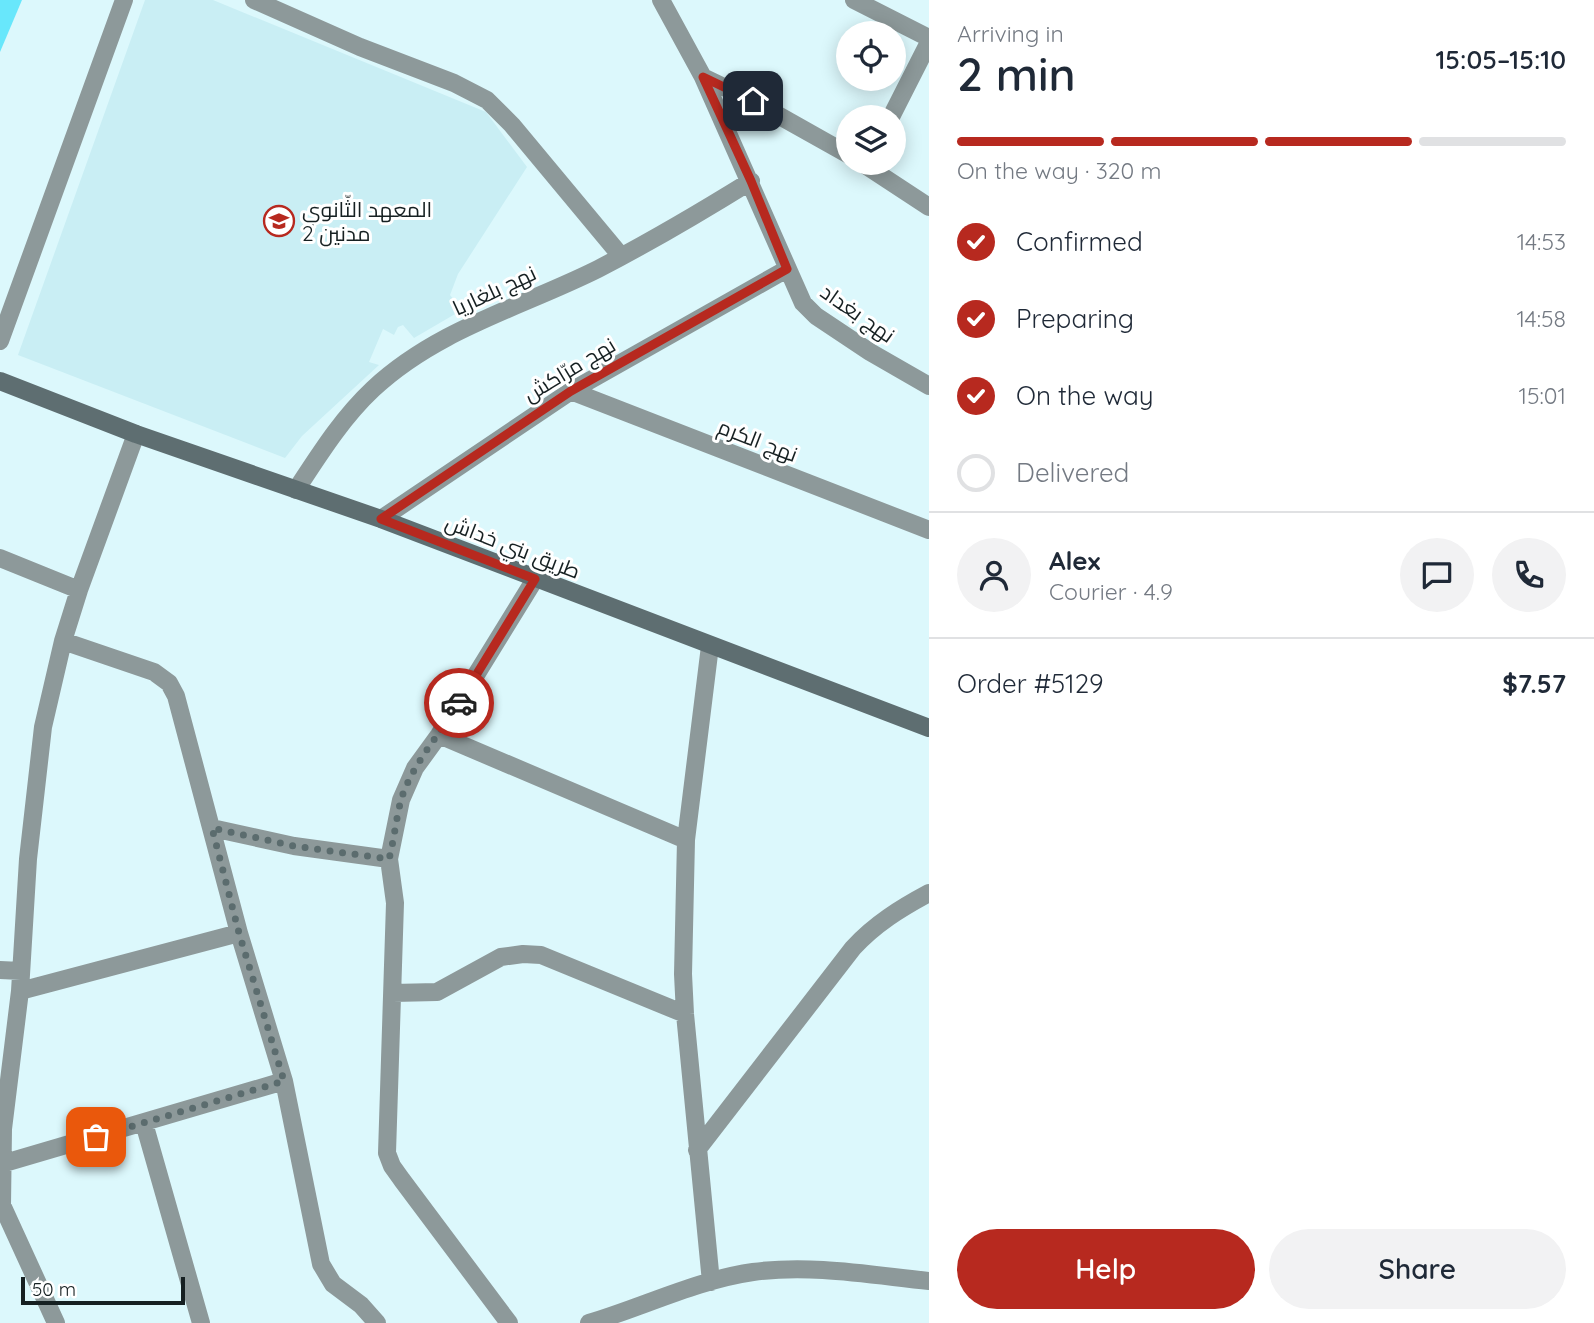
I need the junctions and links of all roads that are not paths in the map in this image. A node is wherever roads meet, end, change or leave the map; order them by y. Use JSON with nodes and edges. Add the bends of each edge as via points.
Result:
{"nodes":[{"id":1,"x":124,"y":0,"type":"edge"},
{"id":2,"x":254,"y":0,"type":"edge"},
{"id":3,"x":661,"y":0,"type":"edge"},
{"id":4,"x":854,"y":0,"type":"edge"},
{"id":5,"x":929,"y":40,"type":"edge"},
{"id":6,"x":922,"y":73,"type":"edge"},
{"id":7,"x":703,"y":77,"type":"junction"},
{"id":8,"x":899,"y":105,"type":"edge"},
{"id":9,"x":836,"y":148,"type":"edge"},
{"id":10,"x":882,"y":175,"type":"edge"},
{"id":11,"x":751,"y":181,"type":"junction"},
{"id":12,"x":929,"y":207,"type":"edge"},
{"id":13,"x":621,"y":256,"type":"junction"},
{"id":14,"x":787,"y":269,"type":"junction"},
{"id":15,"x":0,"y":341,"type":"edge"},
{"id":16,"x":0,"y":382,"type":"edge"},
{"id":17,"x":929,"y":386,"type":"edge"},
{"id":18,"x":571,"y":391,"type":"junction"},
{"id":19,"x":136,"y":434,"type":"junction"},
{"id":20,"x":296,"y":490,"type":"junction"},
{"id":21,"x":381,"y":519,"type":"junction"},
{"id":22,"x":929,"y":530,"type":"edge"},
{"id":23,"x":0,"y":558,"type":"edge"},
{"id":24,"x":535,"y":579,"type":"junction"},
{"id":25,"x":79,"y":590,"type":"junction"},
{"id":26,"x":63,"y":641,"type":"junction"},
{"id":27,"x":710,"y":646,"type":"junction"},
{"id":28,"x":929,"y":729,"type":"edge"},
{"id":29,"x":439,"y":735,"type":"junction"},
{"id":30,"x":212,"y":828,"type":"junction"},
{"id":31,"x":686,"y":840,"type":"junction"},
{"id":32,"x":389,"y":859,"type":"junction"},
{"id":33,"x":929,"y":893,"type":"edge"},
{"id":34,"x":239,"y":933,"type":"junction"},
{"id":35,"x":0,"y":970,"type":"edge"},
{"id":36,"x":22,"y":971,"type":"junction"},
{"id":37,"x":20,"y":991,"type":"junction"},
{"id":38,"x":393,"y":993,"type":"junction"},
{"id":39,"x":685,"y":1014,"type":"junction"},
{"id":40,"x":284,"y":1081,"type":"junction"},
{"id":41,"x":144,"y":1123,"type":"junction"},
{"id":42,"x":1,"y":1129,"type":"edge"},
{"id":43,"x":697,"y":1150,"type":"junction"},
{"id":44,"x":1,"y":1164,"type":"edge"},
{"id":45,"x":929,"y":1281,"type":"edge"},
{"id":46,"x":711,"y":1282,"type":"junction"},
{"id":47,"x":56,"y":1323,"type":"edge"},
{"id":48,"x":201,"y":1323,"type":"edge"},
{"id":49,"x":377,"y":1323,"type":"edge"},
{"id":50,"x":509,"y":1323,"type":"edge"},
{"id":51,"x":589,"y":1323,"type":"edge"}],
"edges":[{"from":1,"to":15,"type":"street"},
{"from":2,"to":13,"type":"street","via":[[487,100]]},
{"from":3,"to":7,"type":"street","name":"نهج بغداد"},
{"from":4,"to":5,"type":"street"},
{"from":5,"to":6,"type":"street"},
{"from":6,"to":8,"type":"street"},
{"from":7,"to":9,"type":"street"},
{"from":7,"to":11,"type":"street","name":"نهج بغداد"},
{"from":10,"to":12,"type":"street"},
{"from":11,"to":13,"type":"street","name":"نهج بلغاريا"},
{"from":11,"to":14,"type":"street","name":"نهج بغداد"},
{"from":13,"to":20,"type":"street","name":"نهج بلغاريا","via":[[480,320],[416,357],[357,405]]},
{"from":14,"to":17,"type":"street","name":"نهج بغداد","via":[[803,303],[816,317]]},
{"from":14,"to":18,"type":"street","name":"نهج مرّاكش"},
{"from":16,"to":19,"type":"main road","name":"طريق بني خداش"},
{"from":18,"to":21,"type":"street","name":"نهج مرّاكش"},
{"from":18,"to":22,"type":"street","name":"نهج الكرم"},
{"from":19,"to":20,"type":"main road","name":"طريق بني خداش"},
{"from":19,"to":25,"type":"street"},
{"from":20,"to":21,"type":"main road","name":"طريق بني خداش"},
{"from":21,"to":24,"type":"main road","name":"طريق بني خداش"},
{"from":23,"to":25,"type":"street"},
{"from":24,"to":27,"type":"main road","name":"طريق بني خداش"},
{"from":24,"to":29,"type":"street"},
{"from":25,"to":26,"type":"street"},
{"from":26,"to":30,"type":"street","via":[[154,673],[169,683]]},
{"from":26,"to":36,"type":"street","via":[[37,763]]},
{"from":27,"to":28,"type":"main road","name":"طريق بني خداش"},
{"from":27,"to":31,"type":"street"},
{"from":29,"to":31,"type":"street"},
{"from":29,"to":32,"type":"street","via":[[415,768],[401,800]]},
{"from":30,"to":32,"type":"street","via":[[294,846]]},
{"from":30,"to":34,"type":"street"},
{"from":31,"to":39,"type":"street"},
{"from":32,"to":38,"type":"street","via":[[395,903]]},
{"from":33,"to":43,"type":"street","via":[[870,930],[853,948]]},
{"from":34,"to":37,"type":"street"},
{"from":34,"to":40,"type":"street"},
{"from":35,"to":36,"type":"street"},
{"from":36,"to":37,"type":"street"},
{"from":37,"to":42,"type":"street"},
{"from":38,"to":39,"type":"street","via":[[437,992],[501,957],[541,955]]},
{"from":38,"to":50,"type":"street","via":[[387,1153],[402,1180]]},
{"from":39,"to":43,"type":"street"},
{"from":40,"to":41,"type":"street"},
{"from":40,"to":49,"type":"street","via":[[321,1264],[333,1284]]},
{"from":41,"to":44,"type":"street"},
{"from":41,"to":48,"type":"street"},
{"from":42,"to":44,"type":"street"},
{"from":43,"to":46,"type":"street"},
{"from":44,"to":47,"type":"street","via":[[2,1205]]},
{"from":45,"to":46,"type":"street","via":[[796,1269],[752,1272]]},
{"from":46,"to":51,"type":"street"}]}
